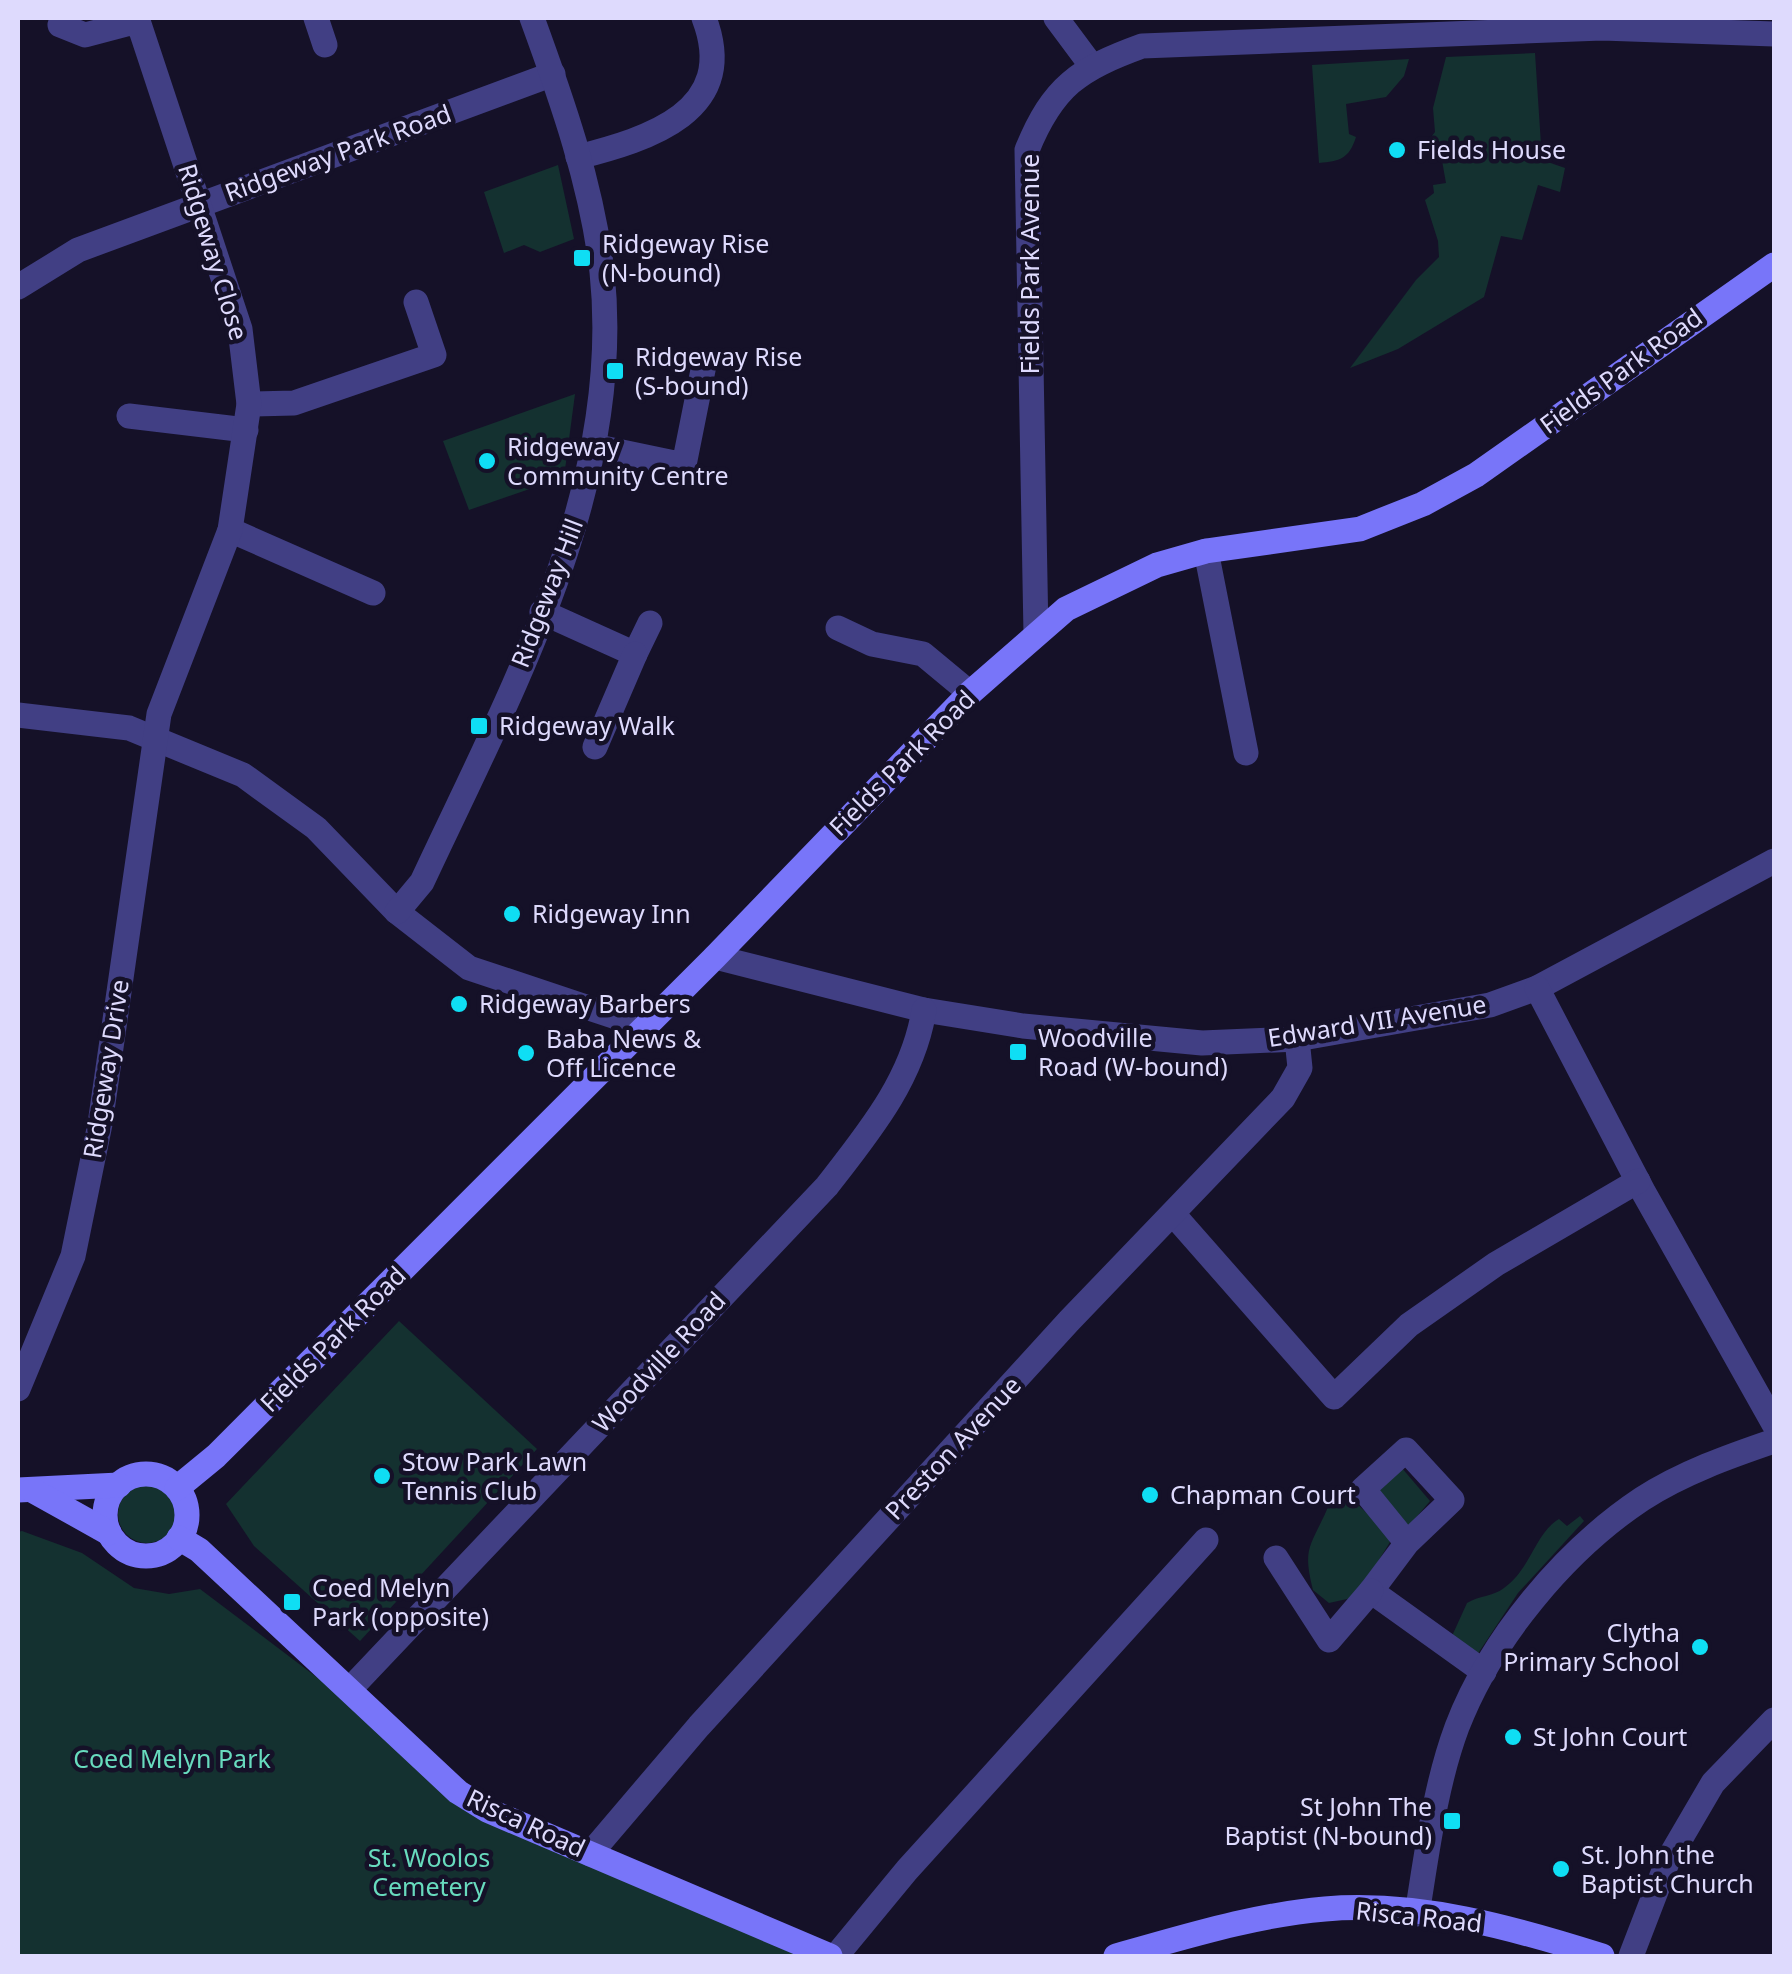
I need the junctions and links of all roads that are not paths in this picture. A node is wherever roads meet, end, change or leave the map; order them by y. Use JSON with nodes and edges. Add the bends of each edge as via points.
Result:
{"nodes":[{"id":1,"x":316,"y":18,"type":"edge"},
{"id":2,"x":532,"y":18,"type":"edge"},
{"id":3,"x":704,"y":18,"type":"edge"},
{"id":4,"x":1056,"y":18,"type":"edge"},
{"id":5,"x":1521,"y":24,"type":"edge"},
{"id":6,"x":60,"y":25,"type":"dead end"},
{"id":7,"x":1266,"y":30,"type":"edge"},
{"id":8,"x":1774,"y":34,"type":"edge"},
{"id":9,"x":325,"y":44,"type":"dead end"},
{"id":10,"x":1090,"y":64,"type":"junction"},
{"id":11,"x":553,"y":74,"type":"junction"},
{"id":12,"x":578,"y":157,"type":"junction"},
{"id":13,"x":200,"y":203,"type":"junction"},
{"id":14,"x":1774,"y":265,"type":"edge"},
{"id":15,"x":18,"y":287,"type":"edge"},
{"id":16,"x":416,"y":302,"type":"dead end"},
{"id":17,"x":704,"y":365,"type":"dead end"},
{"id":18,"x":249,"y":404,"type":"junction"},
{"id":19,"x":128,"y":416,"type":"dead end"},
{"id":20,"x":246,"y":430,"type":"junction"},
{"id":21,"x":592,"y":446,"type":"junction"},
{"id":22,"x":230,"y":530,"type":"junction"},
{"id":23,"x":1206,"y":551,"type":"junction"},
{"id":24,"x":373,"y":592,"type":"dead end"},
{"id":25,"x":542,"y":612,"type":"junction"},
{"id":26,"x":650,"y":623,"type":"dead end"},
{"id":27,"x":838,"y":628,"type":"dead end"},
{"id":28,"x":1036,"y":634,"type":"junction"},
{"id":29,"x":635,"y":654,"type":"junction"},
{"id":30,"x":970,"y":693,"type":"junction"},
{"id":31,"x":18,"y":715,"type":"edge"},
{"id":32,"x":158,"y":738,"type":"junction"},
{"id":33,"x":595,"y":747,"type":"dead end"},
{"id":34,"x":1246,"y":752,"type":"dead end"},
{"id":35,"x":1771,"y":871,"type":"edge"},
{"id":36,"x":397,"y":912,"type":"junction"},
{"id":37,"x":714,"y":957,"type":"junction"},
{"id":38,"x":1538,"y":988,"type":"junction"},
{"id":39,"x":924,"y":1010,"type":"junction"},
{"id":40,"x":636,"y":1033,"type":"junction"},
{"id":41,"x":1297,"y":1039,"type":"junction"},
{"id":42,"x":1638,"y":1181,"type":"junction"},
{"id":43,"x":1173,"y":1214,"type":"junction"},
{"id":44,"x":18,"y":1389,"type":"edge"},
{"id":45,"x":1774,"y":1424,"type":"edge"},
{"id":46,"x":1774,"y":1440,"type":"edge"},
{"id":47,"x":119,"y":1485,"type":"junction"},
{"id":48,"x":176,"y":1488,"type":"junction"},
{"id":49,"x":25,"y":1490,"type":"edge"},
{"id":50,"x":109,"y":1532,"type":"junction"},
{"id":51,"x":179,"y":1538,"type":"junction"},
{"id":52,"x":1206,"y":1540,"type":"dead end"},
{"id":53,"x":1407,"y":1543,"type":"dead end"},
{"id":54,"x":1276,"y":1558,"type":"dead end"},
{"id":55,"x":1371,"y":1591,"type":"junction"},
{"id":56,"x":1484,"y":1672,"type":"junction"},
{"id":57,"x":352,"y":1688,"type":"junction"},
{"id":58,"x":1774,"y":1720,"type":"edge"},
{"id":59,"x":590,"y":1854,"type":"junction"},
{"id":60,"x":1417,"y":1914,"type":"junction"},
{"id":61,"x":1132,"y":1954,"type":"edge"},
{"id":62,"x":833,"y":1956,"type":"edge"},
{"id":63,"x":1602,"y":1956,"type":"edge"},
{"id":64,"x":1631,"y":1956,"type":"edge"}],
"edges":[{"from":1,"to":9,"type":"street"},
{"from":2,"to":11,"type":"street","name":"Ridgeway Hill"},
{"from":3,"to":12,"type":"street","via":[[711,61],[700,98],[645,140]]},
{"from":4,"to":10,"type":"street"},
{"from":5,"to":7,"type":"street","name":"Fields Park Avenue"},
{"from":5,"to":8,"type":"street","name":"Fields Park Avenue"},
{"from":6,"to":13,"type":"street","name":"Ridgeway Close","via":[[85,35],[138,21]]},
{"from":7,"to":10,"type":"street","name":"Fields Park Avenue","via":[[1142,46]]},
{"from":10,"to":28,"type":"street","name":"Fields Park Avenue","via":[[1043,110],[1027,150]]},
{"from":11,"to":12,"type":"street","name":"Ridgeway Hill"},
{"from":11,"to":13,"type":"street","name":"Ridgeway Park Road"},
{"from":12,"to":21,"type":"street","name":"Ridgeway Hill","via":[[602,275]]},
{"from":13,"to":15,"type":"street","name":"Ridgeway Park Road","via":[[78,250]]},
{"from":13,"to":18,"type":"street","name":"Ridgeway Close","via":[[240,329]]},
{"from":14,"to":23,"type":"main road","name":"Fields Park Road","via":[[1476,475],[1423,504],[1360,528]]},
{"from":16,"to":18,"type":"street","via":[[434,354],[294,404]]},
{"from":17,"to":21,"type":"street","via":[[684,465]]},
{"from":18,"to":20,"type":"street","name":"Ridgeway Close"},
{"from":19,"to":20,"type":"street"},
{"from":20,"to":22,"type":"street","name":"Ridgeway Close"},
{"from":21,"to":25,"type":"street","name":"Ridgeway Hill","via":[[571,535]]},
{"from":22,"to":24,"type":"street"},
{"from":22,"to":32,"type":"street","name":"Ridgeway Close","via":[[159,714]]},
{"from":23,"to":28,"type":"main road","name":"Fields Park Road","via":[[1106,587]]},
{"from":23,"to":34,"type":"street"},
{"from":25,"to":29,"type":"street"},
{"from":25,"to":36,"type":"street","name":"Ridgeway Hill","via":[[422,882]]},
{"from":26,"to":29,"type":"street"},
{"from":27,"to":30,"type":"street","via":[[872,644],[923,654]]},
{"from":28,"to":30,"type":"main road","name":"Fields Park Road"},
{"from":29,"to":33,"type":"street"},
{"from":30,"to":37,"type":"main road","name":"Fields Park Road"},
{"from":31,"to":32,"type":"street","via":[[129,728]]},
{"from":32,"to":36,"type":"street","via":[[243,775],[316,828]]},
{"from":32,"to":44,"type":"street","name":"Ridgeway Drive","via":[[100,1124],[73,1256]]},
{"from":35,"to":38,"type":"street","name":"Edward VII Avenue"},
{"from":36,"to":40,"type":"street","via":[[469,968],[616,1017]]},
{"from":37,"to":39,"type":"street","name":"Edward VII Avenue"},
{"from":37,"to":40,"type":"main road","name":"Fields Park Road"},
{"from":38,"to":41,"type":"street","name":"Edward VII Avenue","via":[[1490,1005]]},
{"from":38,"to":42,"type":"street"},
{"from":39,"to":41,"type":"street","name":"Edward VII Avenue","via":[[1122,1039]]},
{"from":39,"to":57,"type":"street","name":"Woodville Road","via":[[918,1046],[890,1099],[827,1186]]},
{"from":40,"to":48,"type":"main road","name":"Fields Park Road","via":[[216,1456]]},
{"from":41,"to":43,"type":"street","name":"Preston Avenue","via":[[1300,1068],[1284,1098]]},
{"from":42,"to":43,"type":"street","via":[[1496,1264],[1409,1325],[1334,1397]]},
{"from":42,"to":45,"type":"street"},
{"from":43,"to":59,"type":"street","name":"Preston Avenue","via":[[698,1726]]},
{"from":46,"to":56,"type":"street","via":[[1645,1497],[1592,1536]]},
{"from":47,"to":48,"type":"main road","via":[[149,1474]]},
{"from":47,"to":49,"type":"main road"},
{"from":47,"to":50,"type":"main road","via":[[106,1505]]},
{"from":48,"to":51,"type":"main road","via":[[186,1508]]},
{"from":49,"to":50,"type":"main road"},
{"from":50,"to":51,"type":"main road","via":[[141,1556],[166,1551]]},
{"from":51,"to":57,"type":"main road","name":"Risca Road"},
{"from":52,"to":62,"type":"street"},
{"from":53,"to":55,"type":"street"},
{"from":54,"to":55,"type":"street","via":[[1329,1640]]},
{"from":55,"to":56,"type":"street"},
{"from":56,"to":60,"type":"street","via":[[1457,1728]]},
{"from":57,"to":59,"type":"main road","name":"Risca Road","via":[[458,1792]]},
{"from":58,"to":64,"type":"street","via":[[1713,1783],[1668,1860]]},
{"from":59,"to":62,"type":"main road","name":"Risca Road"},
{"from":60,"to":61,"type":"main road","name":"Risca Road","via":[[1309,1911]]},
{"from":60,"to":63,"type":"main road","name":"Risca Road","via":[[1482,1922]]}]}
